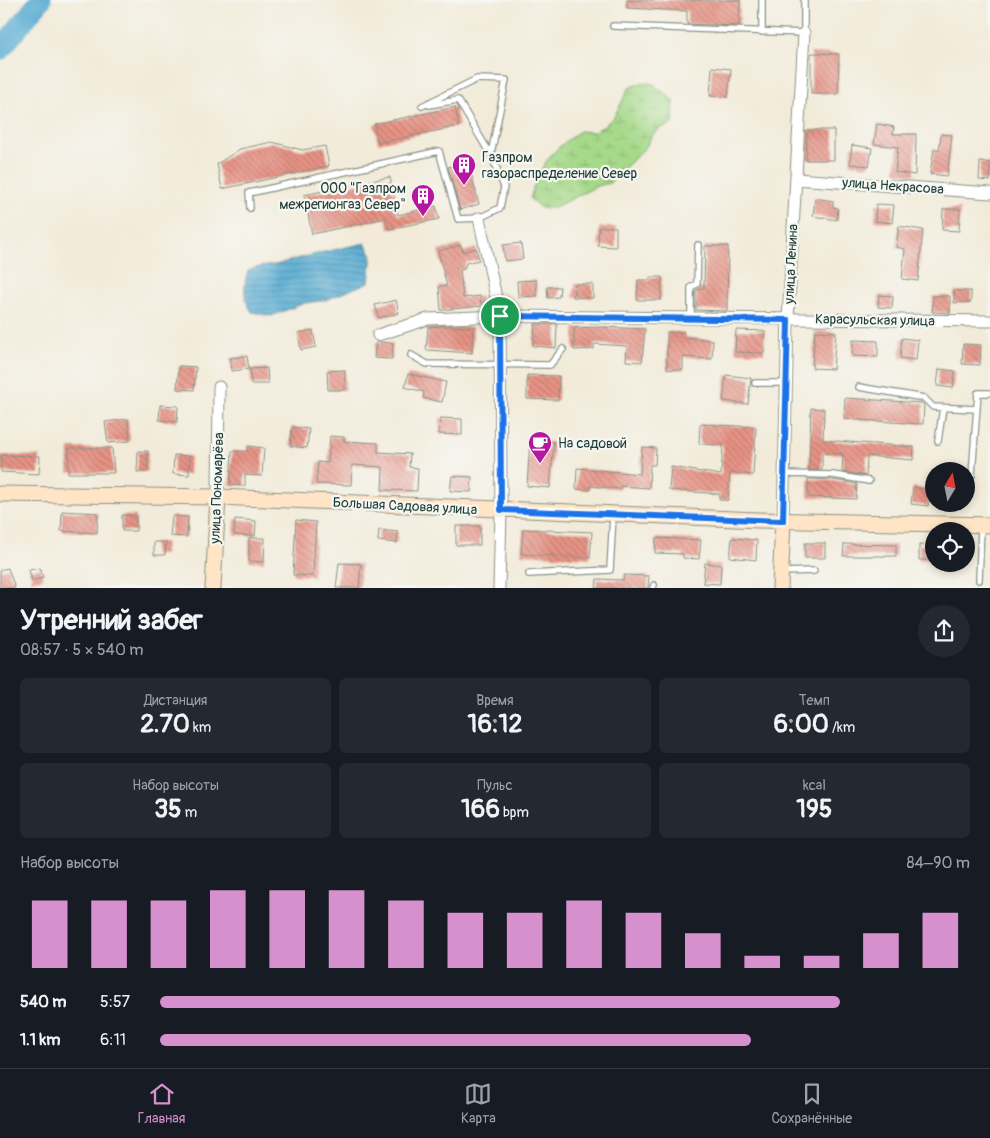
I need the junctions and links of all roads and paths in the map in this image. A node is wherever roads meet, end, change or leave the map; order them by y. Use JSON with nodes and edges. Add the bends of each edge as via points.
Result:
{"nodes":[{"id":1,"x":762,"y":0,"type":"edge"},
{"id":2,"x":804,"y":0,"type":"edge"},
{"id":3,"x":613,"y":26,"type":"dead end"},
{"id":4,"x":762,"y":32,"type":"junction"},
{"id":5,"x":804,"y":33,"type":"junction"},
{"id":6,"x":492,"y":158,"type":"junction"},
{"id":7,"x":796,"y":179,"type":"junction"},
{"id":8,"x":990,"y":193,"type":"edge"},
{"id":9,"x":250,"y":208,"type":"dead end"},
{"id":10,"x":479,"y":218,"type":"junction"},
{"id":11,"x":698,"y":245,"type":"dead end"},
{"id":12,"x":500,"y":316,"type":"junction"},
{"id":13,"x":691,"y":317,"type":"junction"},
{"id":14,"x":788,"y":320,"type":"junction"},
{"id":15,"x":990,"y":322,"type":"edge"},
{"id":16,"x":378,"y":335,"type":"dead end"},
{"id":17,"x":563,"y":348,"type":"dead end"},
{"id":18,"x":411,"y":355,"type":"dead end"},
{"id":19,"x":500,"y":365,"type":"junction"},
{"id":20,"x":754,"y":383,"type":"dead end"},
{"id":21,"x":787,"y":383,"type":"junction"},
{"id":22,"x":859,"y":386,"type":"dead end"},
{"id":23,"x":219,"y":387,"type":"dead end"},
{"id":24,"x":990,"y":393,"type":"edge"},
{"id":25,"x":943,"y":408,"type":"junction"},
{"id":26,"x":976,"y":409,"type":"junction"},
{"id":27,"x":938,"y":441,"type":"dead end"},
{"id":28,"x":973,"y":462,"type":"edge"},
{"id":29,"x":784,"y":474,"type":"junction"},
{"id":30,"x":869,"y":481,"type":"dead end"},
{"id":31,"x":0,"y":494,"type":"edge"},
{"id":32,"x":218,"y":497,"type":"junction"},
{"id":33,"x":501,"y":510,"type":"junction"},
{"id":34,"x":613,"y":515,"type":"junction"},
{"id":35,"x":783,"y":521,"type":"junction"},
{"id":36,"x":986,"y":525,"type":"edge"},
{"id":37,"x":814,"y":571,"type":"dead end"},
{"id":38,"x":781,"y":572,"type":"junction"},
{"id":39,"x":529,"y":574,"type":"dead end"},
{"id":40,"x":979,"y":580,"type":"dead end"},
{"id":41,"x":213,"y":588,"type":"edge"},
{"id":42,"x":499,"y":588,"type":"edge"},
{"id":43,"x":780,"y":588,"type":"edge"}],
"edges":[{"from":1,"to":4,"type":"lane"},
{"from":2,"to":5,"type":"lane","name":"улица Ленина"},
{"from":3,"to":4,"type":"lane"},
{"from":4,"to":5,"type":"lane"},
{"from":5,"to":7,"type":"street","name":"улица Ленина"},
{"from":6,"to":6,"type":"lane","via":[[506,80],[477,79],[422,106],[458,100]]},
{"from":6,"to":10,"type":"lane","via":[[504,187],[500,208]]},
{"from":7,"to":8,"type":"street","name":"улица Некрасова"},
{"from":7,"to":14,"type":"street","name":"улица Ленина"},
{"from":9,"to":10,"type":"lane","via":[[249,193],[439,151],[458,219]]},
{"from":10,"to":12,"type":"street"},
{"from":11,"to":13,"type":"lane","via":[[697,284],[691,287]]},
{"from":12,"to":13,"type":"street","name":"Карасульская улица"},
{"from":12,"to":16,"type":"street","name":"Карасульская улица","via":[[428,319]]},
{"from":12,"to":19,"type":"street"},
{"from":13,"to":14,"type":"street","name":"Карасульская улица"},
{"from":14,"to":15,"type":"street","name":"Карасульская улица"},
{"from":14,"to":21,"type":"street","name":"улица Ленина"},
{"from":17,"to":19,"type":"lane","via":[[550,365]]},
{"from":18,"to":19,"type":"lane","via":[[427,364]]},
{"from":19,"to":33,"type":"street"},
{"from":20,"to":21,"type":"lane"},
{"from":21,"to":29,"type":"street","name":"улица Ленина"},
{"from":22,"to":25,"type":"lane","via":[[924,398],[933,407]]},
{"from":23,"to":32,"type":"street","name":"улица Пономарёва"},
{"from":24,"to":26,"type":"lane","via":[[978,392]]},
{"from":25,"to":26,"type":"lane"},
{"from":25,"to":27,"type":"lane"},
{"from":26,"to":28,"type":"lane"},
{"from":29,"to":30,"type":"lane","via":[[833,475]]},
{"from":29,"to":35,"type":"street","name":"улица Ленина"},
{"from":31,"to":32,"type":"main road","name":"Большая Садовая улица"},
{"from":32,"to":33,"type":"main road","name":"Большая Садовая улица"},
{"from":32,"to":41,"type":"main road","name":"улица Пономарёва"},
{"from":33,"to":34,"type":"main road","name":"Большая Садовая улица"},
{"from":33,"to":42,"type":"street"},
{"from":34,"to":35,"type":"main road","name":"Большая Садовая улица"},
{"from":34,"to":39,"type":"lane","via":[[610,570]]},
{"from":35,"to":36,"type":"main road","name":"Большая Садовая улица"},
{"from":35,"to":38,"type":"main road","name":"улица Ленина"},
{"from":36,"to":40,"type":"lane"},
{"from":37,"to":38,"type":"lane"},
{"from":38,"to":43,"type":"main road","name":"улица Ленина"}]}
